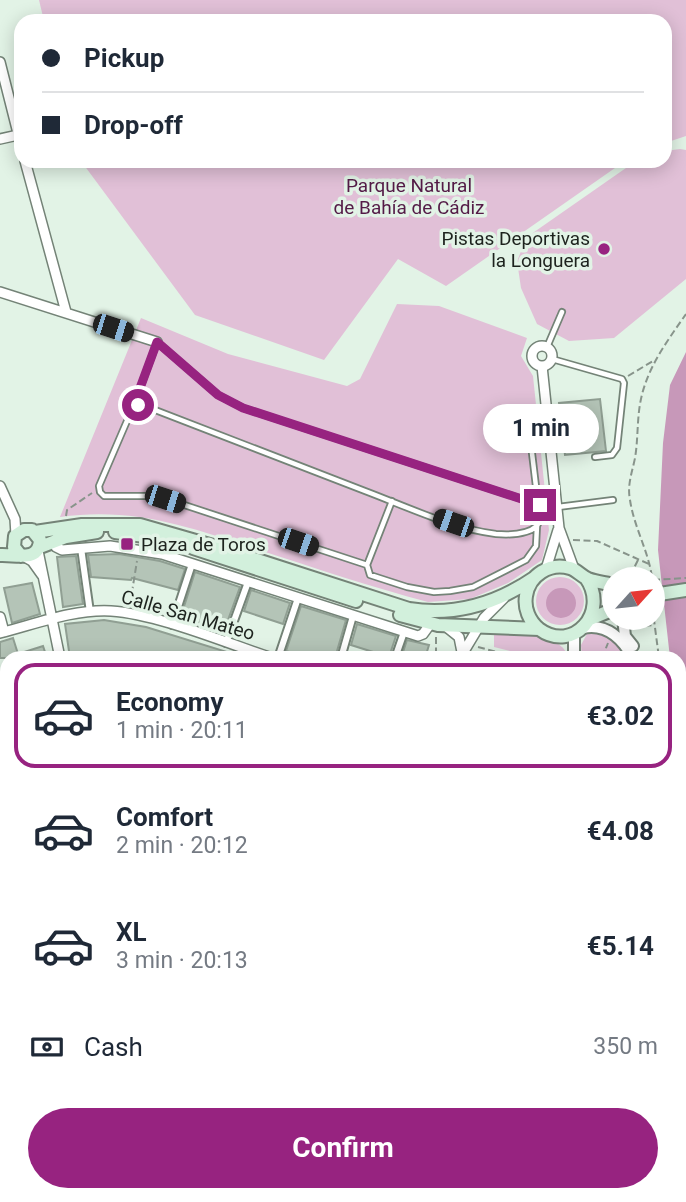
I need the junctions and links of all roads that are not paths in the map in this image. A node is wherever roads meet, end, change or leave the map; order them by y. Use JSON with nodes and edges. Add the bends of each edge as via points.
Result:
{"nodes":[{"id":1,"x":0,"y":61,"type":"edge"},
{"id":2,"x":14,"y":119,"type":"edge"},
{"id":3,"x":27,"y":168,"type":"edge"},
{"id":4,"x":0,"y":292,"type":"edge"},
{"id":5,"x":66,"y":312,"type":"junction"},
{"id":6,"x":562,"y":312,"type":"dead end"},
{"id":7,"x":157,"y":342,"type":"junction"},
{"id":8,"x":547,"y":347,"type":"junction"},
{"id":9,"x":552,"y":359,"type":"junction"},
{"id":10,"x":542,"y":366,"type":"junction"},
{"id":11,"x":133,"y":407,"type":"junction"},
{"id":12,"x":529,"y":428,"type":"dead end"},
{"id":13,"x":595,"y":457,"type":"dead end"},
{"id":14,"x":0,"y":486,"type":"edge"},
{"id":15,"x":613,"y":500,"type":"dead end"},
{"id":16,"x":392,"y":501,"type":"junction"},
{"id":17,"x":540,"y":505,"type":"junction"},
{"id":18,"x":558,"y":507,"type":"junction"},
{"id":19,"x":537,"y":526,"type":"junction"},
{"id":20,"x":559,"y":528,"type":"junction"},
{"id":21,"x":24,"y":533,"type":"junction"},
{"id":22,"x":0,"y":544,"type":"edge"},
{"id":23,"x":44,"y":546,"type":"junction"},
{"id":24,"x":81,"y":548,"type":"junction"},
{"id":25,"x":0,"y":555,"type":"edge"},
{"id":26,"x":23,"y":556,"type":"junction"},
{"id":27,"x":192,"y":564,"type":"junction"},
{"id":28,"x":367,"y":565,"type":"junction"},
{"id":29,"x":546,"y":569,"type":"junction"},
{"id":30,"x":574,"y":569,"type":"junction"},
{"id":31,"x":42,"y":575,"type":"junction"},
{"id":32,"x":534,"y":578,"type":"junction"},
{"id":33,"x":586,"y":578,"type":"junction"},
{"id":34,"x":248,"y":582,"type":"junction"},
{"id":35,"x":602,"y":582,"type":"edge"},
{"id":36,"x":665,"y":589,"type":"edge"},
{"id":37,"x":686,"y":590,"type":"edge"},
{"id":38,"x":513,"y":591,"type":"junction"},
{"id":39,"x":298,"y":598,"type":"junction"},
{"id":40,"x":90,"y":612,"type":"junction"},
{"id":41,"x":354,"y":616,"type":"junction"},
{"id":42,"x":602,"y":616,"type":"edge"},
{"id":43,"x":0,"y":617,"type":"edge"},
{"id":44,"x":52,"y":618,"type":"junction"},
{"id":45,"x":172,"y":625,"type":"junction"},
{"id":46,"x":479,"y":626,"type":"junction"},
{"id":47,"x":582,"y":627,"type":"junction"},
{"id":48,"x":437,"y":628,"type":"junction"},
{"id":49,"x":540,"y":629,"type":"junction"},
{"id":50,"x":624,"y":630,"type":"edge"},
{"id":51,"x":404,"y":632,"type":"junction"},
{"id":52,"x":2,"y":633,"type":"edge"},
{"id":53,"x":226,"y":643,"type":"junction"},
{"id":54,"x":59,"y":651,"type":"edge"},
{"id":55,"x":251,"y":651,"type":"edge"},
{"id":56,"x":280,"y":651,"type":"edge"},
{"id":57,"x":343,"y":651,"type":"edge"},
{"id":58,"x":397,"y":651,"type":"edge"},
{"id":59,"x":460,"y":651,"type":"edge"},
{"id":60,"x":464,"y":651,"type":"edge"},
{"id":61,"x":576,"y":651,"type":"edge"},
{"id":62,"x":627,"y":651,"type":"edge"},
{"id":63,"x":635,"y":651,"type":"edge"}],
"edges":[{"from":1,"to":2,"type":"street"},
{"from":3,"to":5,"type":"street"},
{"from":4,"to":5,"type":"street"},
{"from":5,"to":7,"type":"street"},
{"from":6,"to":8,"type":"lane"},
{"from":7,"to":11,"type":"lane"},
{"from":7,"to":17,"type":"lane","via":[[218,395],[243,408]]},
{"from":8,"to":9,"type":"street"},
{"from":8,"to":10,"type":"street","via":[[533,352],[534,362]]},
{"from":9,"to":10,"type":"street"},
{"from":9,"to":13,"type":"lane","via":[[624,383],[617,448],[612,455]]},
{"from":10,"to":18,"type":"street"},
{"from":11,"to":16,"type":"lane","via":[[150,408]]},
{"from":11,"to":28,"type":"lane","via":[[99,486],[104,496],[157,496]]},
{"from":12,"to":17,"type":"lane"},
{"from":14,"to":21,"type":"street"},
{"from":15,"to":18,"type":"lane"},
{"from":16,"to":19,"type":"lane","via":[[493,533],[527,533]]},
{"from":16,"to":28,"type":"lane"},
{"from":17,"to":18,"type":"lane"},
{"from":17,"to":19,"type":"lane"},
{"from":18,"to":20,"type":"street"},
{"from":19,"to":28,"type":"lane","via":[[536,546],[526,560],[474,587],[439,592],[407,587],[373,577]]},
{"from":20,"to":29,"type":"street"},
{"from":20,"to":30,"type":"street"},
{"from":21,"to":22,"type":"main road"},
{"from":21,"to":23,"type":"main road"},
{"from":21,"to":26,"type":"main road","via":[[14,547]]},
{"from":21,"to":38,"type":"main road","via":[[82,525],[140,525],[422,611],[455,612]]},
{"from":23,"to":24,"type":"street"},
{"from":23,"to":26,"type":"main road"},
{"from":23,"to":31,"type":"street"},
{"from":23,"to":48,"type":"main road","via":[[90,532],[150,536]]},
{"from":24,"to":27,"type":"street","via":[[138,550]]},
{"from":24,"to":40,"type":"street"},
{"from":25,"to":26,"type":"main road"},
{"from":26,"to":31,"type":"street"},
{"from":27,"to":34,"type":"street"},
{"from":27,"to":45,"type":"street"},
{"from":29,"to":30,"type":"main road"},
{"from":29,"to":32,"type":"main road"},
{"from":30,"to":33,"type":"main road"},
{"from":31,"to":44,"type":"street"},
{"from":32,"to":38,"type":"main road"},
{"from":32,"to":49,"type":"main road","via":[[525,604]]},
{"from":33,"to":35,"type":"main road"},
{"from":33,"to":47,"type":"main road","via":[[594,598]]},
{"from":34,"to":39,"type":"street"},
{"from":34,"to":53,"type":"street"},
{"from":36,"to":37,"type":"main road"},
{"from":38,"to":46,"type":"street"},
{"from":39,"to":41,"type":"street"},
{"from":39,"to":56,"type":"street"},
{"from":40,"to":44,"type":"street","name":"Calle San Mateo"},
{"from":40,"to":45,"type":"street","name":"Calle San Mateo","via":[[128,613]]},
{"from":41,"to":51,"type":"street"},
{"from":41,"to":57,"type":"street"},
{"from":42,"to":47,"type":"main road"},
{"from":43,"to":52,"type":"street"},
{"from":44,"to":52,"type":"street","name":"Calle San Mateo"},
{"from":44,"to":54,"type":"street"},
{"from":45,"to":53,"type":"street","name":"Calle San Mateo"},
{"from":46,"to":48,"type":"main road"},
{"from":46,"to":49,"type":"main road"},
{"from":46,"to":60,"type":"street"},
{"from":47,"to":49,"type":"main road","via":[[553,635]]},
{"from":47,"to":61,"type":"street"},
{"from":47,"to":62,"type":"street","via":[[603,627]]},
{"from":48,"to":51,"type":"street","via":[[420,636]]},
{"from":48,"to":59,"type":"street","via":[[458,637]]},
{"from":50,"to":63,"type":"street"},
{"from":51,"to":58,"type":"street"},
{"from":53,"to":55,"type":"street","name":"Calle San Mateo"}]}
